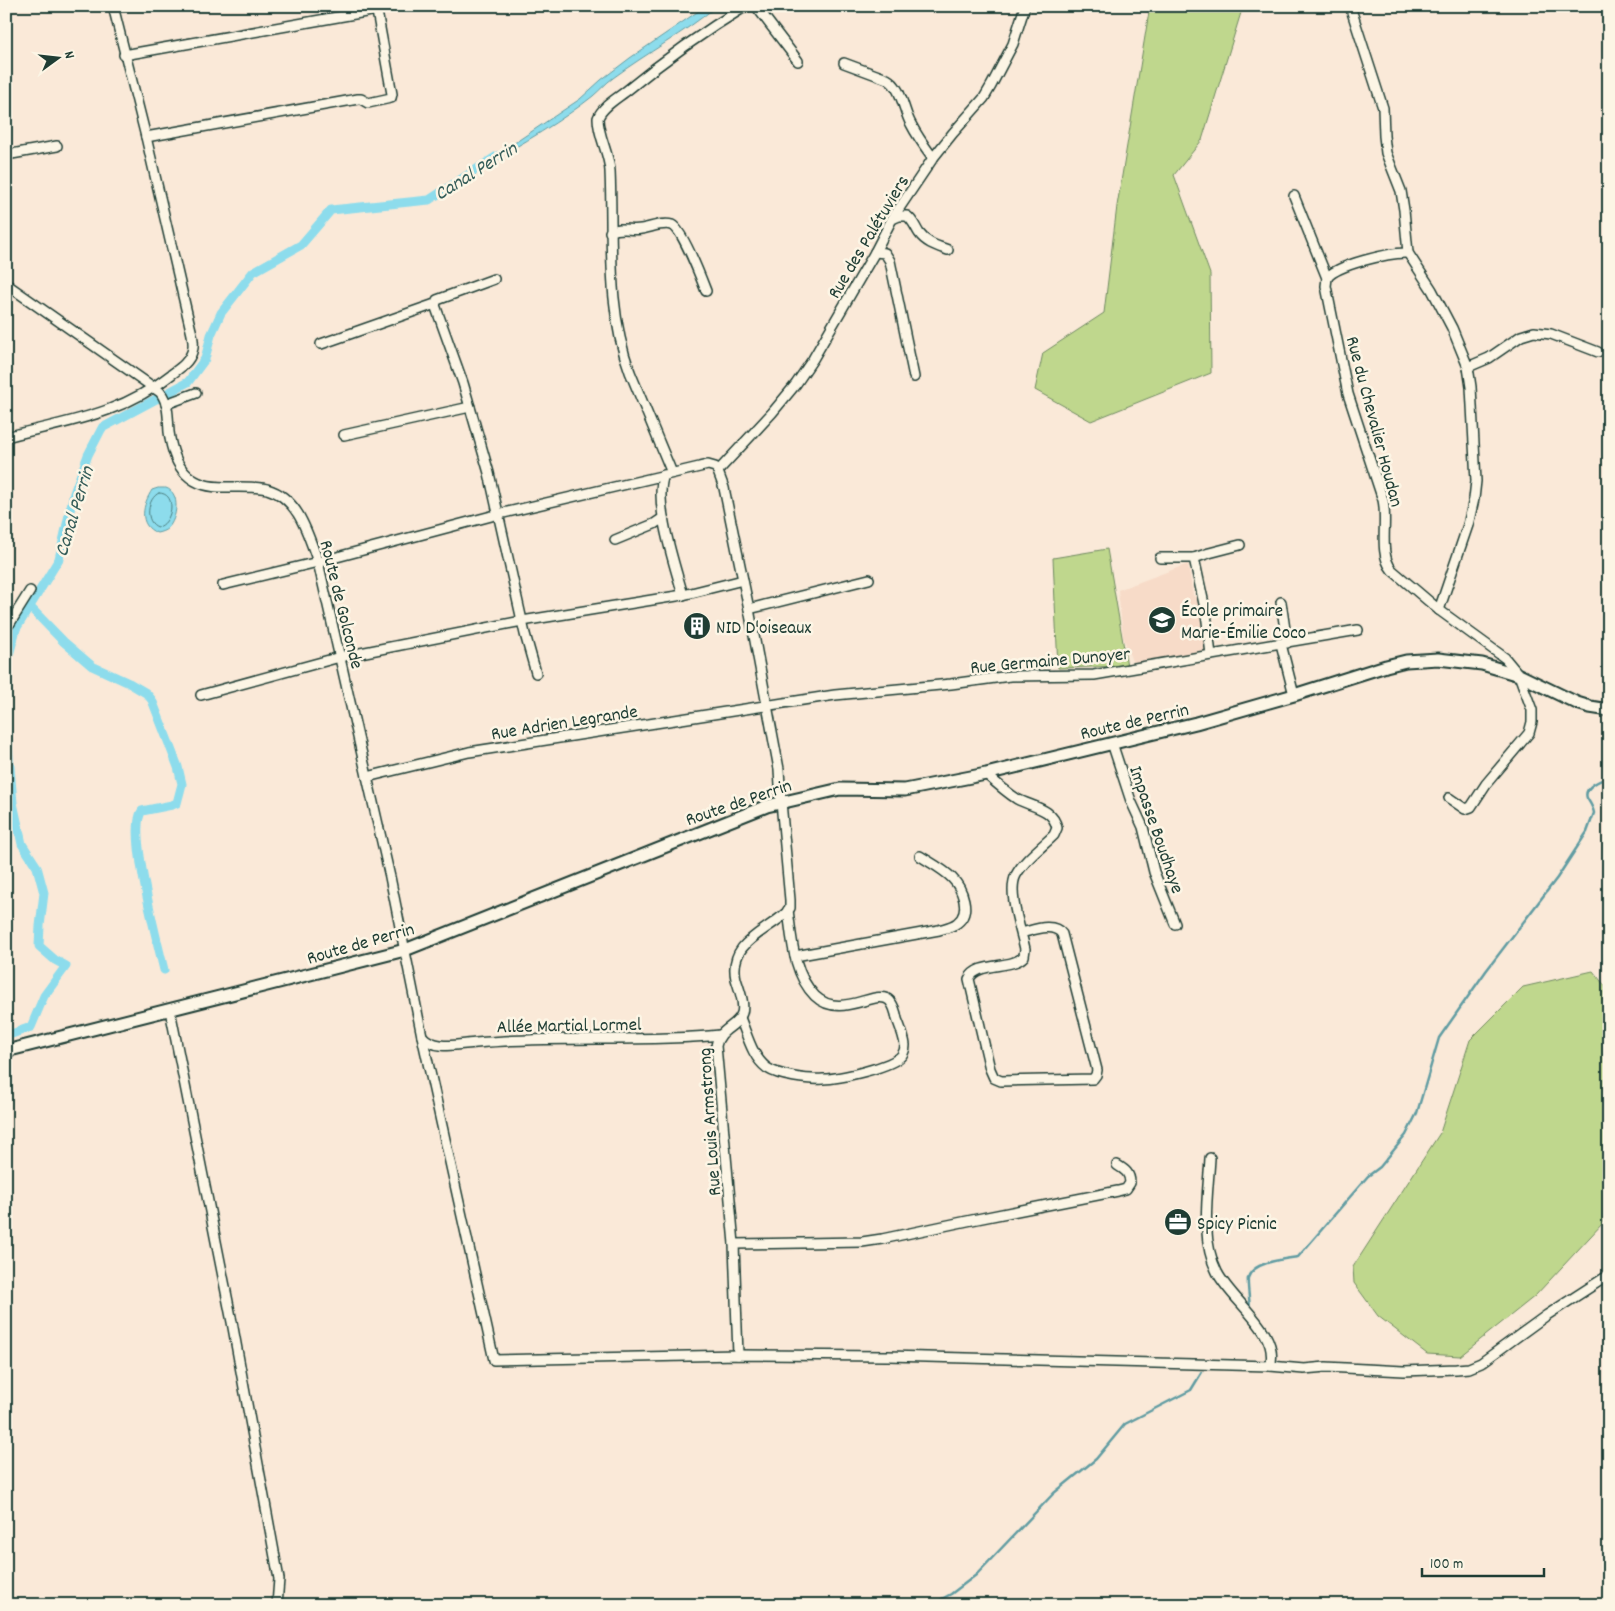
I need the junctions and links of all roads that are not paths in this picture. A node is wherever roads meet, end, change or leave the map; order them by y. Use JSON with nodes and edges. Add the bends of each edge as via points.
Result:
{"nodes":[{"id":1,"x":113,"y":6,"type":"edge"},
{"id":2,"x":746,"y":6,"type":"edge"},
{"id":3,"x":756,"y":6,"type":"edge"},
{"id":4,"x":1024,"y":6,"type":"edge"},
{"id":5,"x":1350,"y":6,"type":"edge"},
{"id":6,"x":376,"y":8,"type":"edge"},
{"id":7,"x":124,"y":55,"type":"junction"},
{"id":8,"x":798,"y":61,"type":"dead end"},
{"id":9,"x":844,"y":63,"type":"dead end"},
{"id":10,"x":146,"y":137,"type":"junction"},
{"id":11,"x":57,"y":146,"type":"dead end"},
{"id":12,"x":6,"y":155,"type":"edge"},
{"id":13,"x":933,"y":158,"type":"junction"},
{"id":14,"x":1294,"y":196,"type":"dead end"},
{"id":15,"x":892,"y":219,"type":"junction"},
{"id":16,"x":610,"y":232,"type":"junction"},
{"id":17,"x":948,"y":250,"type":"dead end"},
{"id":18,"x":875,"y":252,"type":"junction"},
{"id":19,"x":1408,"y":253,"type":"junction"},
{"id":20,"x":1326,"y":278,"type":"junction"},
{"id":21,"x":494,"y":279,"type":"dead end"},
{"id":22,"x":6,"y":284,"type":"edge"},
{"id":23,"x":706,"y":291,"type":"dead end"},
{"id":24,"x":435,"y":304,"type":"junction"},
{"id":25,"x":321,"y":344,"type":"dead end"},
{"id":26,"x":1598,"y":352,"type":"dead end"},
{"id":27,"x":1468,"y":367,"type":"junction"},
{"id":28,"x":914,"y":377,"type":"dead end"},
{"id":29,"x":155,"y":388,"type":"junction"},
{"id":30,"x":196,"y":393,"type":"dead end"},
{"id":31,"x":166,"y":404,"type":"junction"},
{"id":32,"x":470,"y":407,"type":"junction"},
{"id":33,"x":344,"y":435,"type":"dead end"},
{"id":34,"x":6,"y":437,"type":"edge"},
{"id":35,"x":718,"y":471,"type":"junction"},
{"id":36,"x":668,"y":474,"type":"junction"},
{"id":37,"x":499,"y":514,"type":"junction"},
{"id":38,"x":663,"y":518,"type":"junction"},
{"id":39,"x":615,"y":540,"type":"dead end"},
{"id":40,"x":1240,"y":545,"type":"dead end"},
{"id":41,"x":1160,"y":558,"type":"dead end"},
{"id":42,"x":1194,"y":558,"type":"junction"},
{"id":43,"x":318,"y":562,"type":"junction"},
{"id":44,"x":869,"y":579,"type":"dead end"},
{"id":45,"x":743,"y":580,"type":"junction"},
{"id":46,"x":223,"y":585,"type":"dead end"},
{"id":47,"x":30,"y":591,"type":"dead end"},
{"id":48,"x":683,"y":595,"type":"junction"},
{"id":49,"x":1281,"y":602,"type":"dead end"},
{"id":50,"x":749,"y":609,"type":"junction"},
{"id":51,"x":1439,"y":610,"type":"junction"},
{"id":52,"x":522,"y":622,"type":"junction"},
{"id":53,"x":6,"y":627,"type":"edge"},
{"id":54,"x":1358,"y":630,"type":"dead end"},
{"id":55,"x":1284,"y":643,"type":"junction"},
{"id":56,"x":1211,"y":655,"type":"junction"},
{"id":57,"x":340,"y":657,"type":"junction"},
{"id":58,"x":536,"y":673,"type":"dead end"},
{"id":59,"x":1519,"y":676,"type":"junction"},
{"id":60,"x":201,"y":695,"type":"dead end"},
{"id":61,"x":1294,"y":695,"type":"junction"},
{"id":62,"x":768,"y":706,"type":"junction"},
{"id":63,"x":1609,"y":710,"type":"edge"},
{"id":64,"x":1112,"y":743,"type":"junction"},
{"id":65,"x":986,"y":774,"type":"junction"},
{"id":66,"x":368,"y":776,"type":"junction"},
{"id":67,"x":1449,"y":798,"type":"dead end"},
{"id":68,"x":781,"y":802,"type":"junction"},
{"id":69,"x":920,"y":856,"type":"dead end"},
{"id":70,"x":788,"y":910,"type":"junction"},
{"id":71,"x":1176,"y":924,"type":"dead end"},
{"id":72,"x":1021,"y":933,"type":"junction"},
{"id":73,"x":405,"y":950,"type":"junction"},
{"id":74,"x":795,"y":956,"type":"junction"},
{"id":75,"x":170,"y":1010,"type":"junction"},
{"id":76,"x":740,"y":1018,"type":"junction"},
{"id":77,"x":720,"y":1035,"type":"junction"},
{"id":78,"x":422,"y":1036,"type":"junction"},
{"id":79,"x":6,"y":1050,"type":"edge"},
{"id":80,"x":1210,"y":1158,"type":"dead end"},
{"id":81,"x":1117,"y":1165,"type":"dead end"},
{"id":82,"x":734,"y":1244,"type":"junction"},
{"id":83,"x":1609,"y":1275,"type":"edge"},
{"id":84,"x":738,"y":1355,"type":"junction"},
{"id":85,"x":1270,"y":1366,"type":"junction"},
{"id":86,"x":277,"y":1605,"type":"edge"}],
"edges":[{"from":1,"to":7,"type":"street"},
{"from":2,"to":16,"type":"street","via":[[693,39],[599,114],[598,124],[609,165]]},
{"from":3,"to":8,"type":"street"},
{"from":4,"to":13,"type":"street","name":"Rue des Palétuviers","via":[[1013,44],[984,98]]},
{"from":5,"to":19,"type":"street","via":[[1383,108],[1386,152],[1401,191]]},
{"from":6,"to":7,"type":"street"},
{"from":6,"to":10,"type":"street","via":[[391,98],[368,103],[360,99]]},
{"from":7,"to":10,"type":"street"},
{"from":9,"to":13,"type":"street","via":[[893,82],[911,124]]},
{"from":10,"to":29,"type":"street","via":[[194,343],[187,362]]},
{"from":11,"to":12,"type":"street"},
{"from":13,"to":15,"type":"street","name":"Rue des Palétuviers"},
{"from":14,"to":20,"type":"street","name":"Rue du Chevalier Houdan"},
{"from":15,"to":17,"type":"street","via":[[907,216],[921,236]]},
{"from":15,"to":18,"type":"street","name":"Rue des Palétuviers"},
{"from":16,"to":23,"type":"street","via":[[621,228],[636,230],[674,226],[682,235]]},
{"from":16,"to":36,"type":"street","via":[[624,357]]},
{"from":18,"to":28,"type":"street","via":[[885,254],[890,262]]},
{"from":18,"to":35,"type":"street","name":"Rue des Palétuviers","via":[[796,384]]},
{"from":19,"to":20,"type":"street","via":[[1345,266]]},
{"from":19,"to":27,"type":"street","via":[[1445,314]]},
{"from":20,"to":51,"type":"street","name":"Rue du Chevalier Houdan","via":[[1348,394],[1385,507],[1386,562]]},
{"from":21,"to":24,"type":"street","via":[[446,296]]},
{"from":22,"to":29,"type":"street","name":"Route de Golconde"},
{"from":24,"to":25,"type":"street"},
{"from":24,"to":32,"type":"street"},
{"from":26,"to":27,"type":"street","via":[[1551,334],[1534,332],[1521,336],[1489,358]]},
{"from":27,"to":51,"type":"street","via":[[1472,386],[1474,499]]},
{"from":29,"to":31,"type":"street","name":"Route de Golconde"},
{"from":29,"to":34,"type":"street","via":[[99,414]]},
{"from":30,"to":31,"type":"street"},
{"from":31,"to":43,"type":"street","name":"Route de Golconde","via":[[173,451],[186,474],[207,486],[268,489],[285,499],[302,520]]},
{"from":32,"to":33,"type":"street"},
{"from":32,"to":37,"type":"street"},
{"from":35,"to":36,"type":"street","via":[[708,465]]},
{"from":35,"to":45,"type":"street"},
{"from":36,"to":37,"type":"street"},
{"from":36,"to":38,"type":"street","via":[[660,488]]},
{"from":37,"to":43,"type":"street"},
{"from":37,"to":52,"type":"street"},
{"from":38,"to":39,"type":"street"},
{"from":38,"to":48,"type":"street"},
{"from":40,"to":42,"type":"street"},
{"from":41,"to":42,"type":"street"},
{"from":42,"to":56,"type":"street"},
{"from":43,"to":46,"type":"street"},
{"from":43,"to":57,"type":"street","name":"Route de Golconde"},
{"from":44,"to":50,"type":"street"},
{"from":45,"to":48,"type":"street"},
{"from":45,"to":50,"type":"street"},
{"from":47,"to":53,"type":"street"},
{"from":48,"to":52,"type":"street"},
{"from":49,"to":55,"type":"street"},
{"from":50,"to":62,"type":"street"},
{"from":51,"to":59,"type":"street","name":"Rue du Chevalier Houdan","via":[[1505,658]]},
{"from":52,"to":57,"type":"street"},
{"from":52,"to":58,"type":"street"},
{"from":54,"to":55,"type":"street","name":"Rue Germaine Dunoyer"},
{"from":55,"to":56,"type":"street","name":"Rue Germaine Dunoyer"},
{"from":55,"to":61,"type":"street"},
{"from":56,"to":62,"type":"street","name":"Rue Germaine Dunoyer","via":[[1094,675],[1010,676],[835,695]]},
{"from":57,"to":60,"type":"street"},
{"from":57,"to":66,"type":"street","name":"Route de Golconde"},
{"from":59,"to":61,"type":"main road","name":"Route de Perrin","via":[[1482,664],[1422,659],[1386,666]]},
{"from":59,"to":63,"type":"main road","name":"Route de Perrin","via":[[1577,703]]},
{"from":59,"to":67,"type":"street","name":"Rue du Chevalier Houdan","via":[[1532,710],[1529,734],[1486,784],[1471,807],[1465,809]]},
{"from":61,"to":64,"type":"main road","name":"Route de Perrin"},
{"from":62,"to":66,"type":"street","name":"Rue Adrien Legrande","via":[[469,752]]},
{"from":62,"to":68,"type":"street"},
{"from":64,"to":65,"type":"main road","name":"Route de Perrin"},
{"from":64,"to":71,"type":"street","name":"Impasse Boudhaye","via":[[1144,830],[1154,872]]},
{"from":65,"to":68,"type":"main road","name":"Route de Perrin","via":[[905,790],[840,789]]},
{"from":65,"to":72,"type":"street","via":[[1018,799],[1048,812],[1056,825],[1054,835],[1016,875],[1013,884]]},
{"from":66,"to":73,"type":"street","name":"Route de Golconde"},
{"from":68,"to":70,"type":"street","via":[[790,900]]},
{"from":68,"to":73,"type":"main road","name":"Route de Perrin"},
{"from":69,"to":74,"type":"street","via":[[944,871],[960,889],[964,907],[957,923],[939,930]]},
{"from":70,"to":74,"type":"street"},
{"from":70,"to":76,"type":"street","via":[[739,952],[735,970],[742,1007]]},
{"from":72,"to":72,"type":"street","via":[[1025,949],[1022,958],[977,970],[969,979],[993,1076],[1005,1082],[1093,1079],[1096,1070],[1062,934],[1052,928]]},
{"from":73,"to":75,"type":"main road","name":"Route de Perrin"},
{"from":73,"to":78,"type":"street","name":"Route de Golconde"},
{"from":74,"to":76,"type":"street","via":[[809,988],[828,1004],[849,1005],[882,997],[890,1002],[905,1044],[902,1056],[844,1077],[815,1079],[785,1074],[770,1070],[758,1059]]},
{"from":75,"to":79,"type":"main road","name":"Route de Perrin"},
{"from":75,"to":86,"type":"street","via":[[279,1579]]},
{"from":76,"to":77,"type":"street","name":"Rue Louis Armstrong"},
{"from":77,"to":78,"type":"street","name":"Allée Martial Lormel","via":[[521,1039],[447,1046],[431,1043]]},
{"from":77,"to":82,"type":"street","name":"Rue Louis Armstrong","via":[[716,1050]]},
{"from":78,"to":84,"type":"street","name":"Route de Golconde","via":[[494,1360]]},
{"from":80,"to":85,"type":"street","via":[[1207,1215],[1210,1254],[1225,1286],[1266,1335],[1272,1351]]},
{"from":81,"to":82,"type":"street","via":[[1127,1172],[1130,1182],[1126,1189],[1118,1192],[862,1242]]},
{"from":82,"to":84,"type":"street","name":"Rue Louis Armstrong"},
{"from":83,"to":85,"type":"street","via":[[1469,1368],[1404,1371]]},
{"from":84,"to":85,"type":"street"}]}
